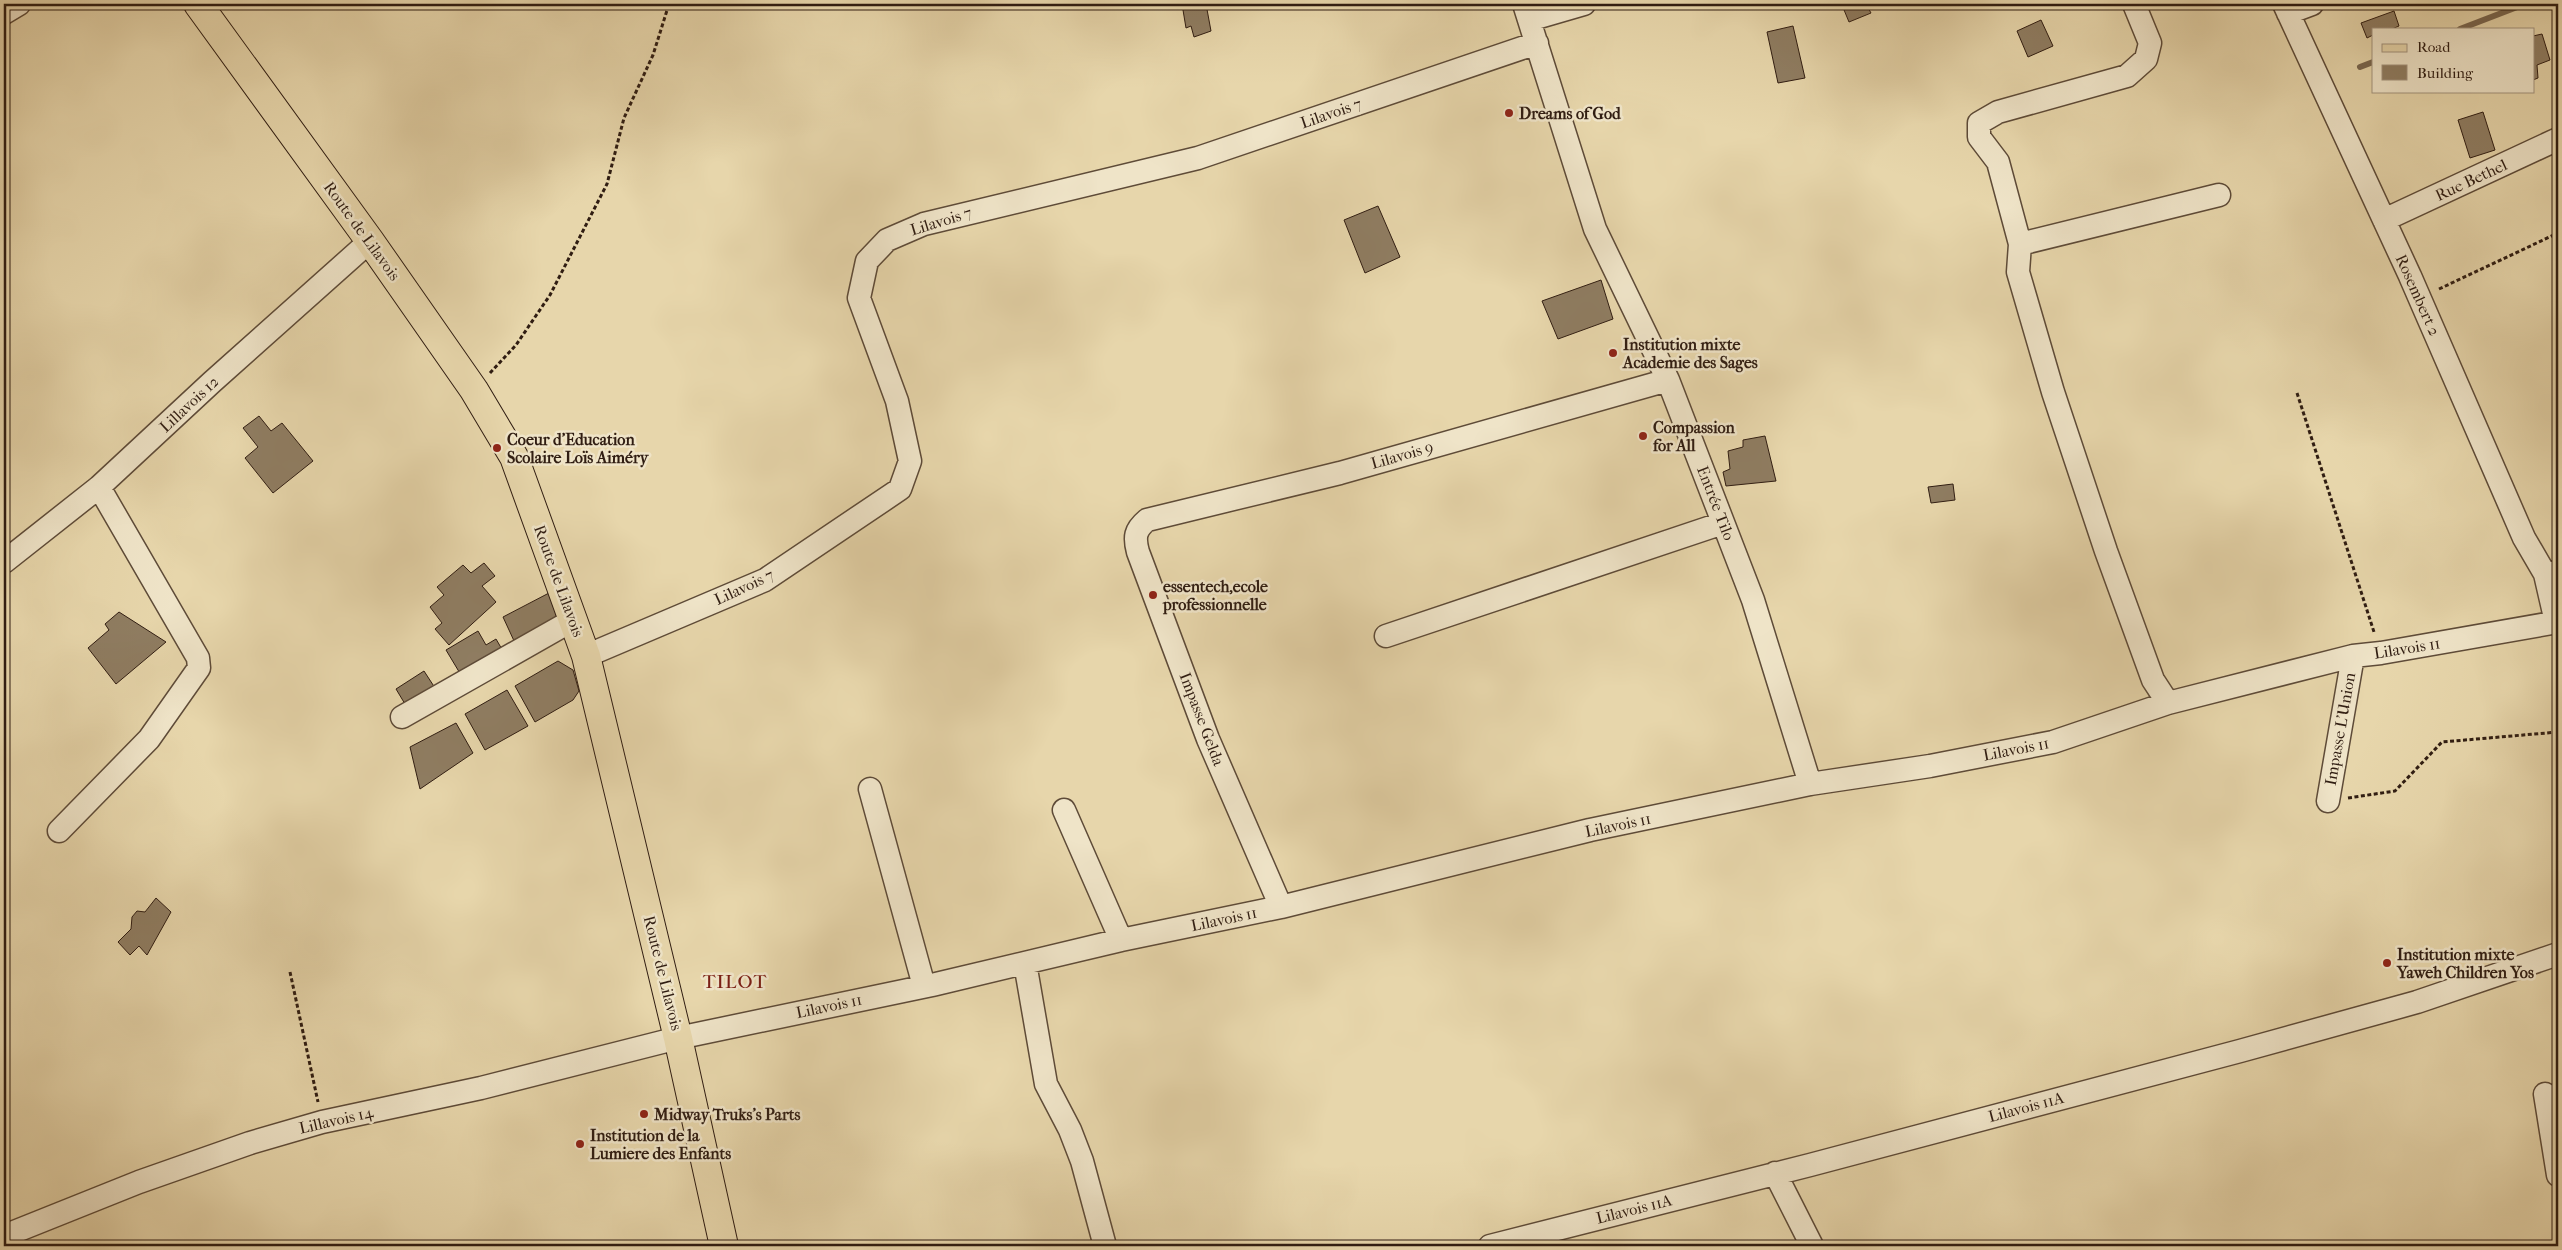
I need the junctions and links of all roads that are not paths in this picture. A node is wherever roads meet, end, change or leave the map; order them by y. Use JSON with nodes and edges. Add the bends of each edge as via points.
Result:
{"nodes":[{"id":1,"x":19,"y":4,"type":"edge"},
{"id":2,"x":198,"y":4,"type":"edge"},
{"id":3,"x":1584,"y":4,"type":"edge"},
{"id":4,"x":2134,"y":4,"type":"edge"},
{"id":5,"x":2312,"y":4,"type":"edge"},
{"id":6,"x":2286,"y":8,"type":"edge"},
{"id":7,"x":1526,"y":12,"type":"edge"},
{"id":8,"x":4,"y":13,"type":"edge"},
{"id":9,"x":1537,"y":43,"type":"junction"},
{"id":10,"x":2558,"y":139,"type":"edge"},
{"id":11,"x":2219,"y":195,"type":"dead end"},
{"id":12,"x":2384,"y":220,"type":"junction"},
{"id":13,"x":370,"y":241,"type":"junction"},
{"id":14,"x":2020,"y":244,"type":"junction"},
{"id":15,"x":1668,"y":380,"type":"junction"},
{"id":16,"x":99,"y":487,"type":"junction"},
{"id":17,"x":1724,"y":523,"type":"junction"},
{"id":18,"x":1137,"y":528,"type":"joint"},
{"id":19,"x":4,"y":562,"type":"edge"},
{"id":20,"x":2552,"y":573,"type":"edge"},
{"id":21,"x":573,"y":620,"type":"junction"},
{"id":22,"x":2557,"y":622,"type":"edge"},
{"id":23,"x":1386,"y":636,"type":"dead end"},
{"id":24,"x":586,"y":656,"type":"junction"},
{"id":25,"x":2353,"y":656,"type":"junction"},
{"id":26,"x":2168,"y":704,"type":"junction"},
{"id":27,"x":402,"y":717,"type":"dead end"},
{"id":28,"x":1810,"y":784,"type":"junction"},
{"id":29,"x":870,"y":789,"type":"dead end"},
{"id":30,"x":2328,"y":801,"type":"road end"},
{"id":31,"x":1064,"y":810,"type":"dead end"},
{"id":32,"x":59,"y":831,"type":"dead end"},
{"id":33,"x":1281,"y":908,"type":"junction"},
{"id":34,"x":1121,"y":940,"type":"junction"},
{"id":35,"x":2558,"y":954,"type":"edge"},
{"id":36,"x":1025,"y":963,"type":"junction"},
{"id":37,"x":924,"y":986,"type":"junction"},
{"id":38,"x":678,"y":1038,"type":"junction"},
{"id":39,"x":2545,"y":1094,"type":"dead end"},
{"id":40,"x":1775,"y":1173,"type":"junction"},
{"id":41,"x":2558,"y":1175,"type":"edge"},
{"id":42,"x":4,"y":1236,"type":"edge"},
{"id":43,"x":724,"y":1246,"type":"edge"},
{"id":44,"x":1105,"y":1246,"type":"edge"},
{"id":45,"x":1490,"y":1246,"type":"edge"},
{"id":46,"x":1812,"y":1246,"type":"edge"}],
"edges":[{"from":1,"to":8,"type":"street"},
{"from":2,"to":13,"type":"main road","name":"Route de Lilavois"},
{"from":3,"to":7,"type":"street"},
{"from":4,"to":14,"type":"street","via":[[2150,43],[2146,59],[2127,76],[1998,112],[1978,124],[1979,137],[1998,162]]},
{"from":5,"to":6,"type":"street"},
{"from":6,"to":12,"type":"street","name":"Rosembert 2"},
{"from":7,"to":9,"type":"street","name":"Entrée Tilo"},
{"from":9,"to":15,"type":"street","name":"Entrée Tilo","via":[[1595,229]]},
{"from":9,"to":24,"type":"street","name":"Lilavois 7","via":[[1198,158],[924,224],[887,240],[867,261],[859,298],[897,401],[910,462],[900,489],[765,580]]},
{"from":10,"to":12,"type":"street","name":"Rue Bethel"},
{"from":11,"to":14,"type":"street"},
{"from":12,"to":20,"type":"street","name":"Rosembert 2","via":[[2524,538]]},
{"from":13,"to":16,"type":"street","name":"Lillavois 12"},
{"from":13,"to":21,"type":"main road","name":"Route de Lilavois","via":[[474,390],[514,457]]},
{"from":14,"to":26,"type":"street","via":[[2018,272],[2053,392],[2153,680]]},
{"from":15,"to":17,"type":"street","name":"Entrée Tilo"},
{"from":15,"to":18,"type":"street","name":"Lilavois 9","via":[[1340,473],[1147,520]]},
{"from":16,"to":19,"type":"street","name":"Lillavois 12"},
{"from":16,"to":32,"type":"street","via":[[198,658],[199,668],[149,739]]},
{"from":17,"to":23,"type":"street"},
{"from":17,"to":28,"type":"street","name":"Entrée Tilo","via":[[1753,600]]},
{"from":18,"to":33,"type":"street","name":"Impasse Gelda","via":[[1138,552],[1208,739]]},
{"from":20,"to":22,"type":"street","name":"Rosembert 2"},
{"from":21,"to":24,"type":"main road","name":"Route de Lilavois"},
{"from":21,"to":27,"type":"street"},
{"from":22,"to":25,"type":"street","name":"Lilavois 11"},
{"from":24,"to":38,"type":"main road","name":"Route de Lilavois"},
{"from":25,"to":26,"type":"street","name":"Lilavois 11"},
{"from":25,"to":30,"type":"street","name":"Impasse L'Union"},
{"from":26,"to":28,"type":"street","name":"Lilavois 11","via":[[2053,742],[1930,766]]},
{"from":28,"to":33,"type":"street","name":"Lilavois 11","via":[[1590,830]]},
{"from":29,"to":37,"type":"street"},
{"from":31,"to":34,"type":"street"},
{"from":33,"to":34,"type":"street","name":"Lilavois 11"},
{"from":34,"to":36,"type":"street","name":"Lilavois 11"},
{"from":35,"to":40,"type":"street","name":"Lilavois 11A","via":[[2416,1002]]},
{"from":36,"to":37,"type":"street","name":"Lilavois 11"},
{"from":36,"to":44,"type":"street","via":[[1046,1084],[1082,1161]]},
{"from":37,"to":38,"type":"street","name":"Lilavois 11"},
{"from":38,"to":42,"type":"street","name":"Lillavois 14","via":[[480,1088],[322,1122],[250,1143],[139,1182]]},
{"from":38,"to":43,"type":"main road","name":"Route de Lilavois"},
{"from":39,"to":41,"type":"street"},
{"from":40,"to":45,"type":"street","name":"Lilavois 11A"},
{"from":40,"to":46,"type":"street"}]}
